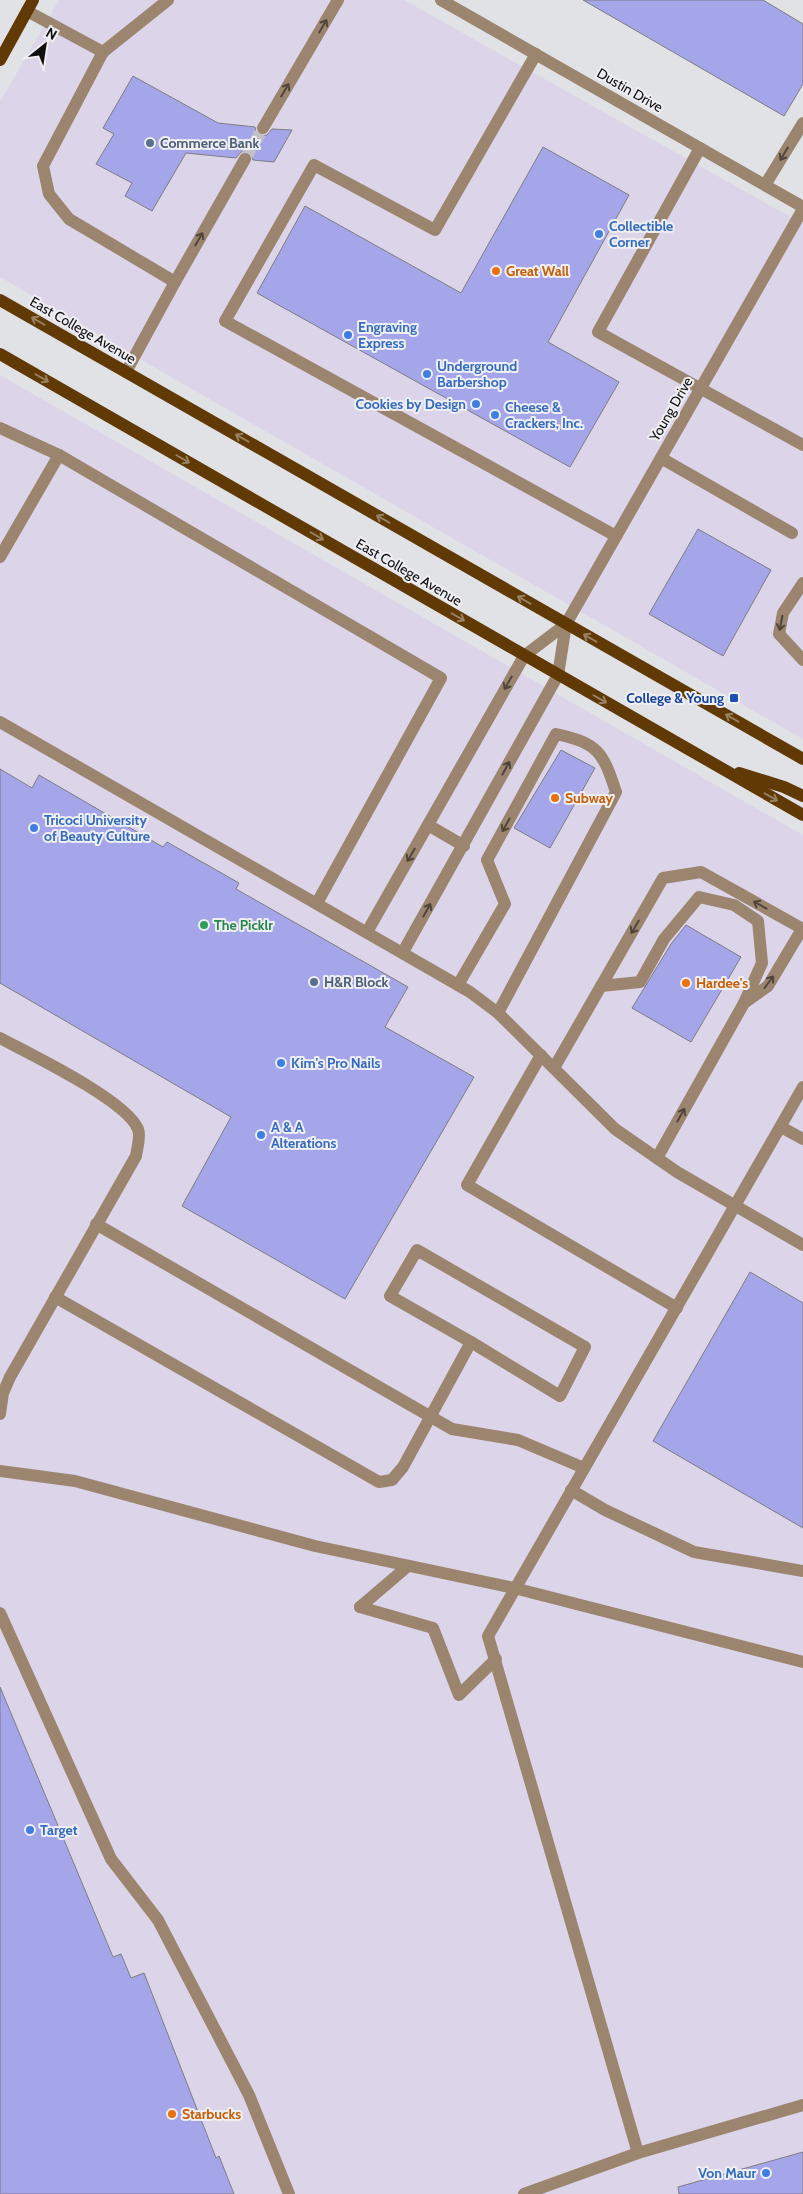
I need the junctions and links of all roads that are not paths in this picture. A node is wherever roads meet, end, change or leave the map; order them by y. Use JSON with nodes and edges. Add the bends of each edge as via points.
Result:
{"nodes":[{"id":1,"x":168,"y":0,"type":"edge"},
{"id":2,"x":338,"y":0,"type":"edge"},
{"id":3,"x":441,"y":0,"type":"edge"},
{"id":4,"x":30,"y":5,"type":"edge"},
{"id":5,"x":103,"y":52,"type":"junction"},
{"id":6,"x":536,"y":54,"type":"junction"},
{"id":7,"x":0,"y":60,"type":"edge"},
{"id":8,"x":803,"y":123,"type":"edge"},
{"id":9,"x":263,"y":128,"type":"tunnel mouth"},
{"id":10,"x":700,"y":148,"type":"junction"},
{"id":11,"x":245,"y":159,"type":"tunnel mouth"},
{"id":12,"x":765,"y":185,"type":"junction"},
{"id":13,"x":803,"y":208,"type":"edge"},
{"id":14,"x":175,"y":282,"type":"junction"},
{"id":15,"x":0,"y":300,"type":"edge"},
{"id":16,"x":0,"y":354,"type":"edge"},
{"id":17,"x":126,"y":372,"type":"junction"},
{"id":18,"x":701,"y":387,"type":"junction"},
{"id":19,"x":0,"y":428,"type":"edge"},
{"id":20,"x":803,"y":445,"type":"edge"},
{"id":21,"x":59,"y":455,"type":"junction"},
{"id":22,"x":661,"y":458,"type":"junction"},
{"id":23,"x":792,"y":533,"type":"dead end"},
{"id":24,"x":616,"y":536,"type":"junction"},
{"id":25,"x":0,"y":557,"type":"edge"},
{"id":26,"x":803,"y":583,"type":"edge"},
{"id":27,"x":566,"y":624,"type":"junction"},
{"id":28,"x":524,"y":656,"type":"junction"},
{"id":29,"x":803,"y":660,"type":"edge"},
{"id":30,"x":558,"y":674,"type":"junction"},
{"id":31,"x":0,"y":722,"type":"edge"},
{"id":32,"x":803,"y":759,"type":"edge"},
{"id":33,"x":715,"y":765,"type":"junction"},
{"id":34,"x":803,"y":796,"type":"edge"},
{"id":35,"x":803,"y":815,"type":"edge"},
{"id":36,"x":428,"y":825,"type":"junction"},
{"id":37,"x":464,"y":846,"type":"junction"},
{"id":38,"x":317,"y":903,"type":"junction"},
{"id":39,"x":803,"y":929,"type":"edge"},
{"id":40,"x":367,"y":932,"type":"junction"},
{"id":41,"x":404,"y":952,"type":"junction"},
{"id":42,"x":458,"y":985,"type":"junction"},
{"id":43,"x":601,"y":986,"type":"junction"},
{"id":44,"x":744,"y":1003,"type":"junction"},
{"id":45,"x":498,"y":1013,"type":"junction"},
{"id":46,"x":0,"y":1038,"type":"edge"},
{"id":47,"x":541,"y":1055,"type":"junction"},
{"id":48,"x":554,"y":1068,"type":"junction"},
{"id":49,"x":803,"y":1087,"type":"edge"},
{"id":50,"x":781,"y":1127,"type":"junction"},
{"id":51,"x":803,"y":1139,"type":"edge"},
{"id":52,"x":657,"y":1158,"type":"junction"},
{"id":53,"x":735,"y":1206,"type":"junction"},
{"id":54,"x":96,"y":1224,"type":"junction"},
{"id":55,"x":803,"y":1245,"type":"edge"},
{"id":56,"x":55,"y":1297,"type":"junction"},
{"id":57,"x":676,"y":1308,"type":"junction"},
{"id":58,"x":471,"y":1342,"type":"junction"},
{"id":59,"x":0,"y":1414,"type":"edge"},
{"id":60,"x":430,"y":1416,"type":"junction"},
{"id":61,"x":584,"y":1468,"type":"junction"},
{"id":62,"x":0,"y":1471,"type":"edge"},
{"id":63,"x":571,"y":1490,"type":"junction"},
{"id":64,"x":408,"y":1566,"type":"junction"},
{"id":65,"x":803,"y":1571,"type":"edge"},
{"id":66,"x":514,"y":1588,"type":"junction"},
{"id":67,"x":0,"y":1613,"type":"edge"},
{"id":68,"x":496,"y":1660,"type":"junction"},
{"id":69,"x":803,"y":1662,"type":"edge"},
{"id":70,"x":803,"y":2105,"type":"edge"},
{"id":71,"x":638,"y":2153,"type":"junction"},
{"id":72,"x":288,"y":2194,"type":"edge"},
{"id":73,"x":524,"y":2194,"type":"edge"}],
"edges":[{"from":1,"to":5,"type":"street"},
{"from":9,"to":2,"type":"street","one_way":true},
{"from":3,"to":6,"type":"street","name":"Dustin Drive"},
{"from":4,"to":5,"type":"street"},
{"from":4,"to":7,"type":"main road"},
{"from":5,"to":14,"type":"street","via":[[43,166],[49,194],[69,219]]},
{"from":6,"to":10,"type":"street","name":"Dustin Drive"},
{"from":6,"to":24,"type":"street","via":[[435,230],[314,165],[224,321]]},
{"from":8,"to":12,"type":"street","one_way":true},
{"from":10,"to":12,"type":"street","name":"Dustin Drive"},
{"from":10,"to":18,"type":"street","via":[[598,332]]},
{"from":14,"to":11,"type":"street","one_way":true},
{"from":12,"to":13,"type":"street","name":"Dustin Drive"},
{"from":13,"to":18,"type":"street","name":"Young Drive"},
{"from":14,"to":17,"type":"street"},
{"from":17,"to":15,"type":"main road","name":"East College Avenue","one_way":true},
{"from":16,"to":28,"type":"main road","name":"East College Avenue","one_way":true},
{"from":27,"to":17,"type":"main road","name":"East College Avenue","one_way":true},
{"from":18,"to":20,"type":"street"},
{"from":18,"to":22,"type":"street","name":"Young Drive"},
{"from":19,"to":21,"type":"street"},
{"from":21,"to":25,"type":"street"},
{"from":21,"to":38,"type":"street","via":[[441,678]]},
{"from":22,"to":23,"type":"street"},
{"from":22,"to":24,"type":"street","name":"Young Drive"},
{"from":24,"to":27,"type":"street","name":"Young Drive"},
{"from":26,"to":29,"type":"street","one_way":true,"via":[[783,613],[779,634]]},
{"from":27,"to":28,"type":"street"},
{"from":27,"to":30,"type":"street"},
{"from":32,"to":27,"type":"main road","name":"East College Avenue","one_way":true},
{"from":28,"to":30,"type":"main road","name":"East College Avenue"},
{"from":28,"to":36,"type":"street","one_way":true},
{"from":30,"to":33,"type":"main road","name":"East College Avenue","one_way":true},
{"from":37,"to":30,"type":"street","one_way":true},
{"from":31,"to":38,"type":"street"},
{"from":33,"to":34,"type":"main road","via":[[784,786]]},
{"from":33,"to":35,"type":"main road","name":"East College Avenue","one_way":true},
{"from":36,"to":37,"type":"street"},
{"from":36,"to":40,"type":"street","one_way":true},
{"from":41,"to":37,"type":"street","one_way":true},
{"from":38,"to":40,"type":"street"},
{"from":39,"to":43,"type":"street","one_way":true,"via":[[701,872],[663,878]]},
{"from":44,"to":39,"type":"street","one_way":true,"via":[[768,986]]},
{"from":40,"to":41,"type":"street"},
{"from":41,"to":42,"type":"street"},
{"from":42,"to":45,"type":"street"},
{"from":45,"to":42,"type":"street","one_way":true,"via":[[616,792],[598,750],[580,739],[556,734],[487,860],[505,904]]},
{"from":43,"to":44,"type":"street","via":[[640,982],[664,938],[699,897],[734,905],[758,921],[762,963]]},
{"from":43,"to":48,"type":"street"},
{"from":52,"to":44,"type":"street","one_way":true},
{"from":45,"to":47,"type":"street"},
{"from":46,"to":54,"type":"street","via":[[103,1096],[121,1109],[138,1130],[136,1156]]},
{"from":47,"to":48,"type":"street"},
{"from":47,"to":57,"type":"street","via":[[467,1185]]},
{"from":48,"to":52,"type":"street","via":[[615,1130]]},
{"from":49,"to":50,"type":"street"},
{"from":50,"to":51,"type":"street"},
{"from":50,"to":53,"type":"street"},
{"from":52,"to":53,"type":"street"},
{"from":53,"to":55,"type":"street"},
{"from":53,"to":57,"type":"street"},
{"from":54,"to":56,"type":"street"},
{"from":54,"to":60,"type":"street"},
{"from":56,"to":59,"type":"street","via":[[10,1377],[3,1393]]},
{"from":56,"to":60,"type":"street","via":[[379,1482],[392,1480],[403,1466]]},
{"from":57,"to":61,"type":"street"},
{"from":58,"to":58,"type":"street","via":[[560,1396],[585,1347],[417,1250],[390,1296]]},
{"from":58,"to":60,"type":"street"},
{"from":60,"to":61,"type":"street","via":[[452,1429],[518,1440]]},
{"from":61,"to":63,"type":"street"},
{"from":62,"to":64,"type":"street","via":[[75,1481],[315,1546]]},
{"from":63,"to":65,"type":"street","via":[[694,1552]]},
{"from":63,"to":66,"type":"street"},
{"from":64,"to":66,"type":"street"},
{"from":64,"to":68,"type":"street","via":[[360,1607],[433,1628],[458,1695]]},
{"from":66,"to":68,"type":"street","via":[[488,1636]]},
{"from":66,"to":69,"type":"street"},
{"from":67,"to":72,"type":"street","via":[[111,1859],[158,1920],[249,2095]]},
{"from":68,"to":71,"type":"street"},
{"from":70,"to":71,"type":"street"},
{"from":71,"to":73,"type":"street"}]}
